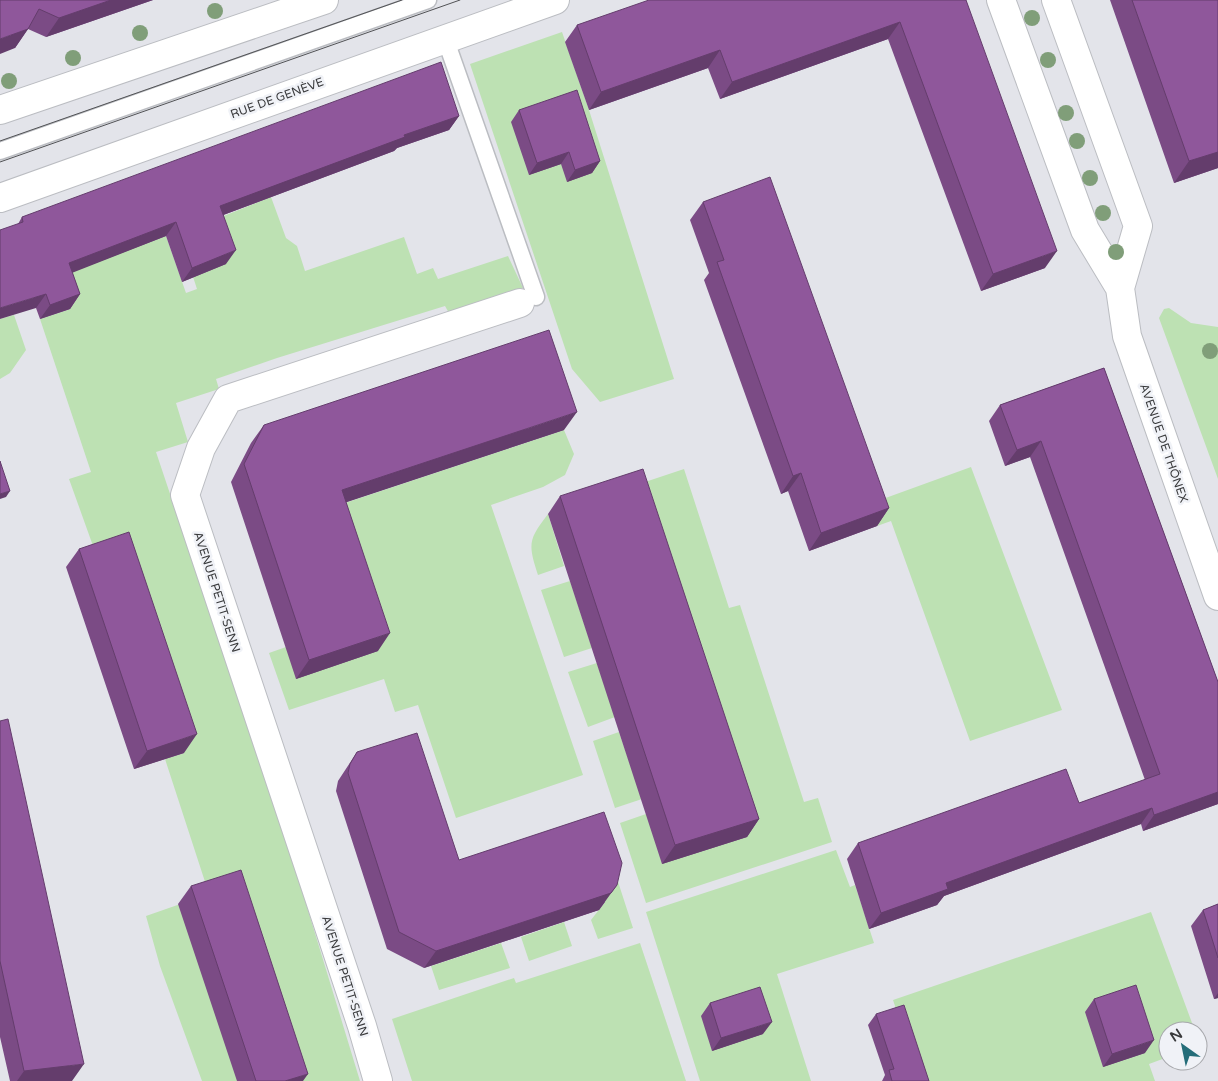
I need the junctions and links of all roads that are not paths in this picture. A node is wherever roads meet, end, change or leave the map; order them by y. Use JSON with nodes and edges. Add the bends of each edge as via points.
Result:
{"nodes":[{"id":1,"x":324,"y":0,"type":"edge"},
{"id":2,"x":428,"y":0,"type":"edge"},
{"id":3,"x":555,"y":0,"type":"edge"},
{"id":4,"x":1001,"y":0,"type":"edge"},
{"id":5,"x":1056,"y":0,"type":"edge"},
{"id":6,"x":445,"y":38,"type":"junction"},
{"id":7,"x":0,"y":110,"type":"edge"},
{"id":8,"x":0,"y":150,"type":"edge"},
{"id":9,"x":0,"y":198,"type":"edge"},
{"id":10,"x":1120,"y":288,"type":"junction"},
{"id":11,"x":528,"y":300,"type":"joint"},
{"id":12,"x":1218,"y":596,"type":"edge"},
{"id":13,"x":378,"y":1081,"type":"edge"}],
"edges":[{"from":1,"to":7,"type":"main road"},
{"from":2,"to":8,"type":"lane"},
{"from":3,"to":6,"type":"main road","name":"RUE DE GENÈVE"},
{"from":4,"to":10,"type":"main road","name":"AVENUE DE THÔNEX","via":[[1086,230]]},
{"from":5,"to":10,"type":"main road","name":"AVENUE DE THÔNEX","via":[[1138,226]]},
{"from":6,"to":9,"type":"main road","name":"RUE DE GENÈVE"},
{"from":6,"to":11,"type":"lane"},
{"from":10,"to":12,"type":"main road","name":"AVENUE DE THÔNEX","via":[[1127,336]]},
{"from":11,"to":13,"type":"main road","name":"AVENUE PETIT-SENN","via":[[228,398],[201,448],[185,495]]}]}
